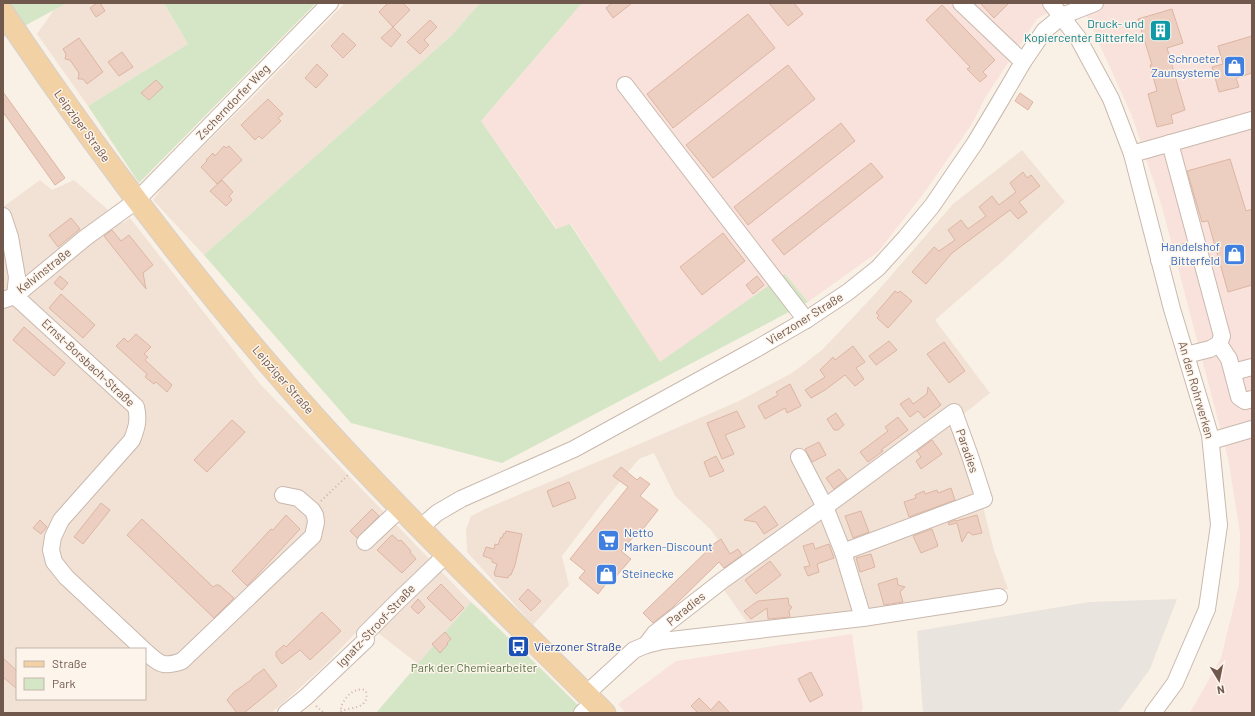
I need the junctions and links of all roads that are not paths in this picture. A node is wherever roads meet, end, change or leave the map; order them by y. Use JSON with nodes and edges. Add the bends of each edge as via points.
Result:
{"nodes":[{"id":1,"x":330,"y":3,"type":"edge"},
{"id":2,"x":961,"y":3,"type":"edge"},
{"id":3,"x":1051,"y":3,"type":"edge"},
{"id":4,"x":1095,"y":3,"type":"edge"},
{"id":5,"x":3,"y":12,"type":"edge"},
{"id":6,"x":1062,"y":16,"type":"junction"},
{"id":7,"x":1023,"y":62,"type":"junction"},
{"id":8,"x":625,"y":85,"type":"dead end"},
{"id":9,"x":1252,"y":120,"type":"edge"},
{"id":10,"x":1170,"y":143,"type":"junction"},
{"id":11,"x":1132,"y":154,"type":"junction"},
{"id":12,"x":136,"y":201,"type":"junction"},
{"id":13,"x":3,"y":216,"type":"edge"},
{"id":14,"x":1198,"y":248,"type":"junction"},
{"id":15,"x":1159,"y":260,"type":"junction"},
{"id":16,"x":9,"y":298,"type":"edge"},
{"id":17,"x":806,"y":320,"type":"junction"},
{"id":18,"x":1220,"y":344,"type":"junction"},
{"id":19,"x":1186,"y":355,"type":"junction"},
{"id":20,"x":1252,"y":367,"type":"edge"},
{"id":21,"x":1233,"y":372,"type":"junction"},
{"id":22,"x":1252,"y":399,"type":"edge"},
{"id":23,"x":1252,"y":429,"type":"edge"},
{"id":24,"x":1211,"y":441,"type":"junction"},
{"id":25,"x":799,"y":457,"type":"dead end"},
{"id":26,"x":283,"y":495,"type":"dead end"},
{"id":27,"x":825,"y":507,"type":"junction"},
{"id":28,"x":401,"y":508,"type":"junction"},
{"id":29,"x":420,"y":528,"type":"junction"},
{"id":30,"x":365,"y":542,"type":"dead end"},
{"id":31,"x":843,"y":552,"type":"junction"},
{"id":32,"x":447,"y":554,"type":"junction"},
{"id":33,"x":999,"y":597,"type":"dead end"},
{"id":34,"x":863,"y":618,"type":"junction"},
{"id":35,"x":646,"y":645,"type":"junction"},
{"id":36,"x":142,"y":648,"type":"edge"},
{"id":37,"x":146,"y":652,"type":"edge"},
{"id":38,"x":592,"y":705,"type":"edge"},
{"id":39,"x":286,"y":713,"type":"edge"},
{"id":40,"x":1153,"y":713,"type":"edge"}],
"edges":[{"from":1,"to":12,"type":"street","name":"Zscherndorfer Weg"},
{"from":2,"to":7,"type":"street"},
{"from":3,"to":6,"type":"street","name":"An den Rohrwerken"},
{"from":4,"to":6,"type":"street","name":"Vierzoner Straße"},
{"from":5,"to":12,"type":"main road","name":"Leipziger Straße"},
{"from":6,"to":7,"type":"street","name":"Vierzoner Straße","via":[[1044,31]]},
{"from":6,"to":11,"type":"street","name":"An den Rohrwerken","via":[[1078,38],[1111,99]]},
{"from":7,"to":17,"type":"street","name":"Vierzoner Straße","via":[[975,143],[932,206],[906,237],[878,268]]},
{"from":8,"to":17,"type":"street"},
{"from":9,"to":10,"type":"street"},
{"from":10,"to":11,"type":"street"},
{"from":10,"to":14,"type":"street"},
{"from":11,"to":15,"type":"street","name":"An den Rohrwerken"},
{"from":12,"to":16,"type":"street","name":"Kelvinstraße"},
{"from":12,"to":28,"type":"main road","name":"Leipziger Straße","via":[[273,369]]},
{"from":13,"to":16,"type":"street","name":"Kelvinstraße","via":[[10,237],[17,277]]},
{"from":14,"to":15,"type":"street"},
{"from":14,"to":18,"type":"street","via":[[1222,336]]},
{"from":15,"to":19,"type":"street","name":"An den Rohrwerken"},
{"from":16,"to":36,"type":"street","name":"Ernst-Borsbach-Straße","via":[[136,407],[138,417],[132,440],[61,520],[52,537],[51,550],[54,562],[66,577]]},
{"from":17,"to":29,"type":"street","name":"Vierzoner Straße","via":[[574,449],[461,499]]},
{"from":18,"to":19,"type":"street"},
{"from":18,"to":21,"type":"street","via":[[1229,358]]},
{"from":19,"to":24,"type":"street","name":"An den Rohrwerken"},
{"from":20,"to":21,"type":"street"},
{"from":21,"to":22,"type":"street","via":[[1239,397],[1245,401]]},
{"from":23,"to":24,"type":"street"},
{"from":24,"to":40,"type":"street","name":"An den Rohrwerken","via":[[1219,525],[1207,609],[1175,683]]},
{"from":25,"to":27,"type":"street"},
{"from":26,"to":37,"type":"street","name":"Ernst-Borsbach-Straße","via":[[298,498],[312,510],[316,522],[313,536],[182,661],[171,665],[157,662]]},
{"from":27,"to":31,"type":"street"},
{"from":27,"to":31,"type":"street","name":"Paradies","via":[[954,412],[984,499]]},
{"from":27,"to":35,"type":"street","name":"Paradies","via":[[723,580],[656,633]]},
{"from":28,"to":29,"type":"main road","name":"Leipziger Straße"},
{"from":28,"to":30,"type":"street"},
{"from":29,"to":32,"type":"main road","name":"Leipziger Straße"},
{"from":31,"to":34,"type":"street"},
{"from":32,"to":38,"type":"main road","name":"Leipziger Straße"},
{"from":32,"to":39,"type":"street","name":"Ignatz-Stroof-Straße","via":[[365,634],[366,640]]},
{"from":33,"to":34,"type":"street","name":"Paradies"},
{"from":34,"to":35,"type":"street","name":"Paradies"},
{"from":35,"to":38,"type":"street","name":"Paradies","via":[[634,650]]}]}
